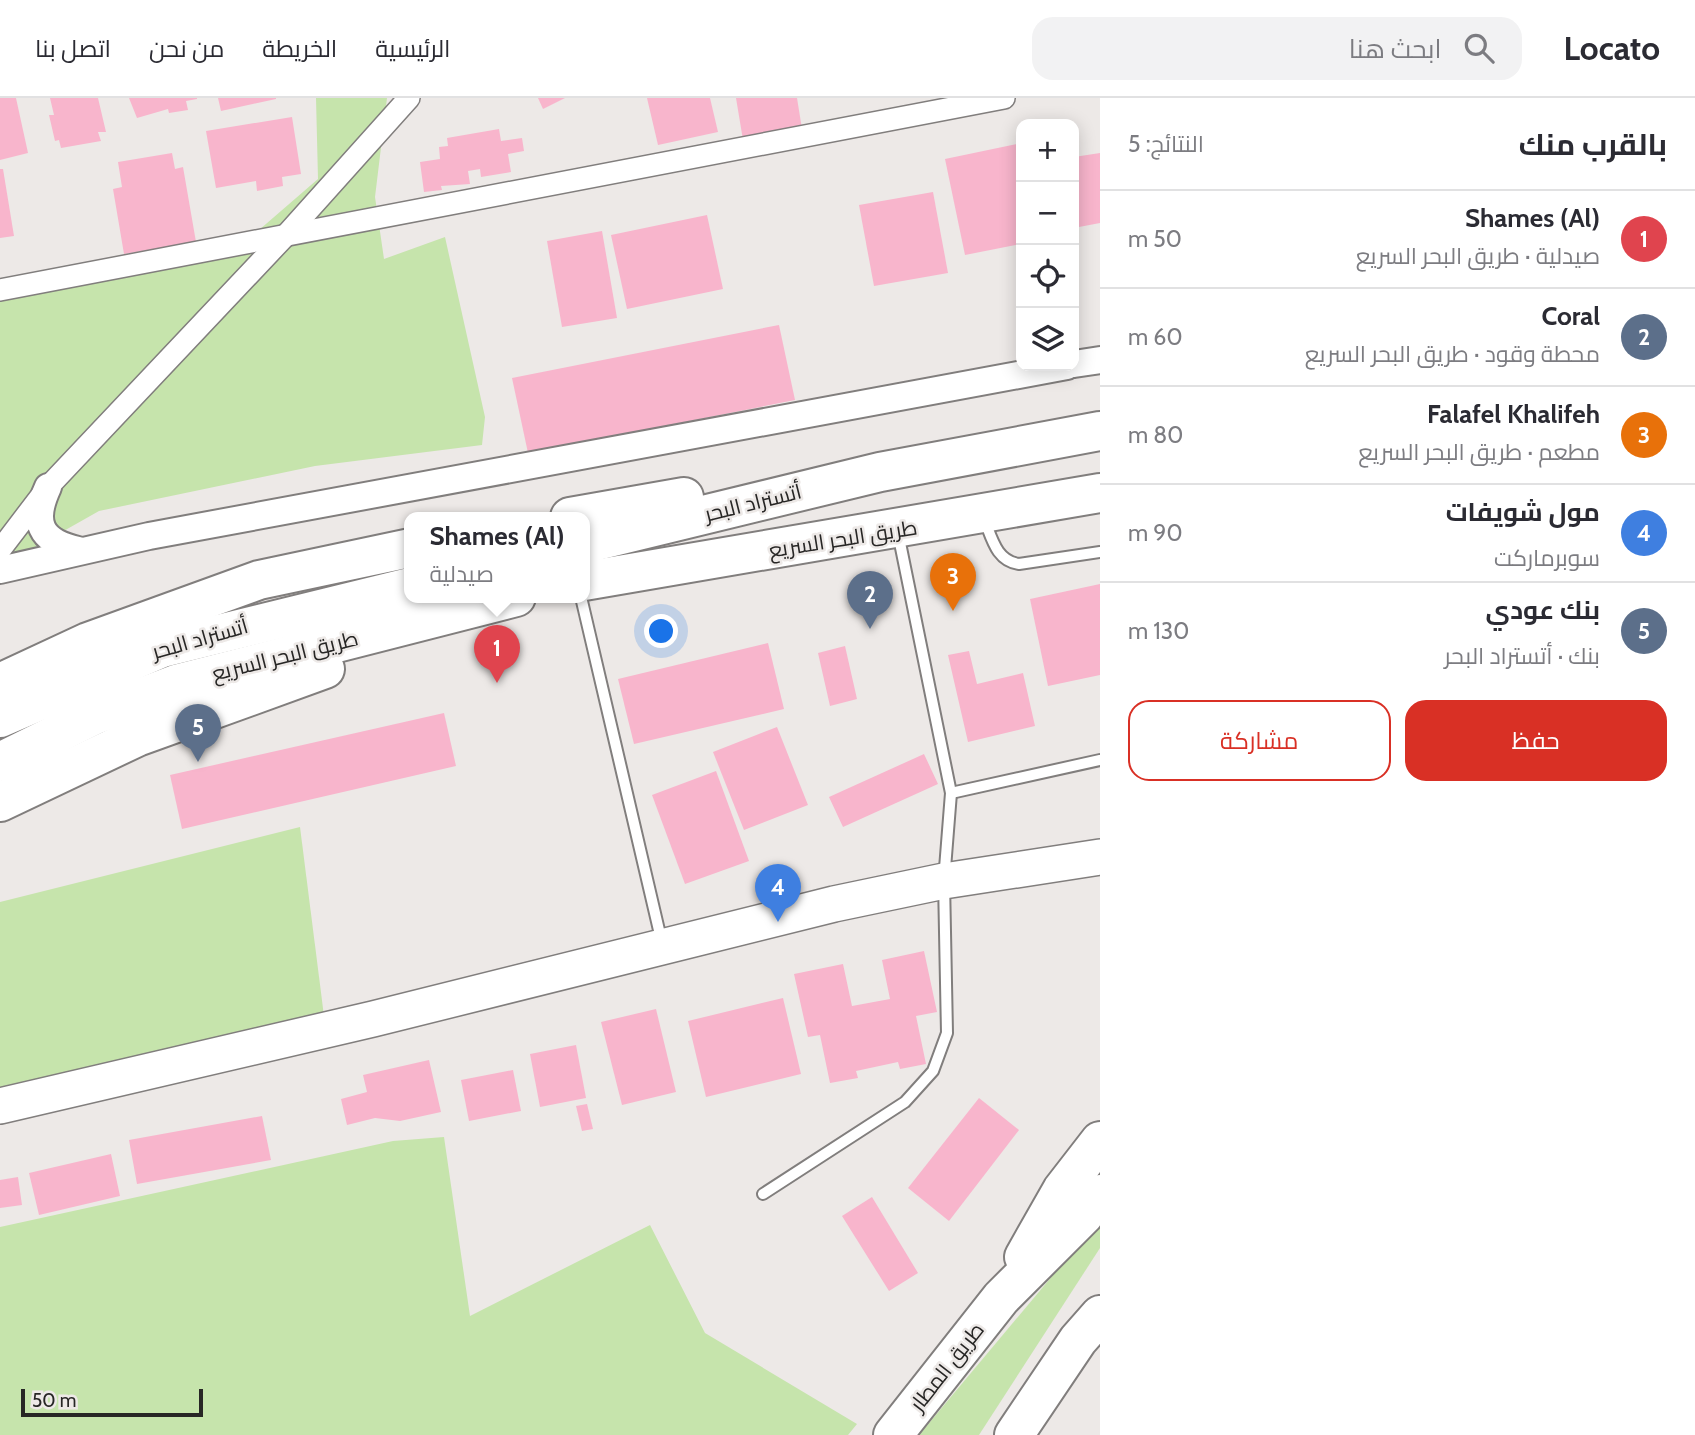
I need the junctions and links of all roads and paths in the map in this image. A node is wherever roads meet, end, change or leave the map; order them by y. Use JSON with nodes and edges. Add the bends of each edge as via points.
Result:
{"nodes":[{"id":1,"x":409,"y":98,"type":"edge"},
{"id":2,"x":1004,"y":98,"type":"edge"},
{"id":3,"x":287,"y":234,"type":"junction"},
{"id":4,"x":0,"y":290,"type":"edge"},
{"id":5,"x":1100,"y":360,"type":"edge"},
{"id":6,"x":1079,"y":363,"type":"edge"},
{"id":7,"x":1040,"y":371,"type":"edge"},
{"id":8,"x":1100,"y":431,"type":"edge"},
{"id":9,"x":880,"y":472,"type":"junction"},
{"id":10,"x":48,"y":487,"type":"junction"},
{"id":11,"x":1089,"y":500,"type":"edge"},
{"id":12,"x":590,"y":513,"type":"edge"},
{"id":13,"x":982,"y":516,"type":"junction"},
{"id":14,"x":898,"y":530,"type":"junction"},
{"id":15,"x":590,"y":543,"type":"edge"},
{"id":16,"x":404,"y":549,"type":"edge"},
{"id":17,"x":0,"y":550,"type":"edge"},
{"id":18,"x":78,"y":550,"type":"junction"},
{"id":19,"x":1100,"y":552,"type":"edge"},
{"id":20,"x":0,"y":570,"type":"edge"},
{"id":21,"x":590,"y":580,"type":"edge"},
{"id":22,"x":404,"y":588,"type":"edge"},
{"id":23,"x":491,"y":603,"type":"edge"},
{"id":24,"x":498,"y":603,"type":"edge"},
{"id":25,"x":582,"y":603,"type":"edge"},
{"id":26,"x":0,"y":683,"type":"edge"},
{"id":27,"x":176,"y":684,"type":"joint"},
{"id":28,"x":0,"y":718,"type":"edge"},
{"id":29,"x":1100,"y":760,"type":"edge"},
{"id":30,"x":0,"y":762,"type":"edge"},
{"id":31,"x":951,"y":793,"type":"junction"},
{"id":32,"x":0,"y":802,"type":"edge"},
{"id":33,"x":1100,"y":857,"type":"edge"},
{"id":34,"x":944,"y":881,"type":"junction"},
{"id":35,"x":663,"y":946,"type":"junction"},
{"id":36,"x":0,"y":1106,"type":"edge"},
{"id":37,"x":1100,"y":1142,"type":"edge"},
{"id":38,"x":764,"y":1194,"type":"dead end"},
{"id":39,"x":1100,"y":1194,"type":"edge"},
{"id":40,"x":1100,"y":1292,"type":"edge"},
{"id":41,"x":1001,"y":1298,"type":"junction"},
{"id":42,"x":1089,"y":1328,"type":"edge"},
{"id":43,"x":893,"y":1435,"type":"edge"},
{"id":44,"x":1014,"y":1435,"type":"edge"}],
"edges":[{"from":1,"to":3,"type":"street"},
{"from":2,"to":3,"type":"street"},
{"from":3,"to":4,"type":"street"},
{"from":3,"to":10,"type":"street"},
{"from":5,"to":6,"type":"street"},
{"from":7,"to":18,"type":"street"},
{"from":8,"to":9,"type":"highway"},
{"from":9,"to":12,"type":"highway","via":[[785,479]]},
{"from":9,"to":15,"type":"highway","name":"أتستراد البحر"},
{"from":10,"to":17,"type":"street"},
{"from":10,"to":18,"type":"street","via":[[38,508],[41,528],[56,545]]},
{"from":11,"to":13,"type":"highway","name":"طريق البحر السريع"},
{"from":13,"to":14,"type":"highway","name":"طريق البحر السريع"},
{"from":13,"to":19,"type":"lane","via":[[1007,562]]},
{"from":14,"to":21,"type":"highway","name":"طريق البحر السريع"},
{"from":14,"to":31,"type":"lane"},
{"from":16,"to":26,"type":"highway","via":[[235,588],[88,642]]},
{"from":18,"to":20,"type":"street"},
{"from":22,"to":28,"type":"highway","name":"أتستراد البحر","via":[[181,642]]},
{"from":23,"to":27,"type":"highway","name":"طريق البحر السريع"},
{"from":24,"to":32,"type":"highway","via":[[413,639],[137,737]]},
{"from":25,"to":35,"type":"lane"},
{"from":27,"to":30,"type":"highway","name":"أتستراد البحر","via":[[95,715]]},
{"from":29,"to":31,"type":"lane"},
{"from":31,"to":34,"type":"lane"},
{"from":33,"to":34,"type":"highway"},
{"from":34,"to":35,"type":"highway"},
{"from":34,"to":38,"type":"lane","via":[[947,1033],[933,1071],[905,1102]]},
{"from":35,"to":36,"type":"highway"},
{"from":37,"to":41,"type":"highway","via":[[1062,1190]]},
{"from":39,"to":41,"type":"highway"},
{"from":40,"to":42,"type":"highway"},
{"from":41,"to":43,"type":"highway","name":"طريق المطار"},
{"from":42,"to":44,"type":"highway"}]}
